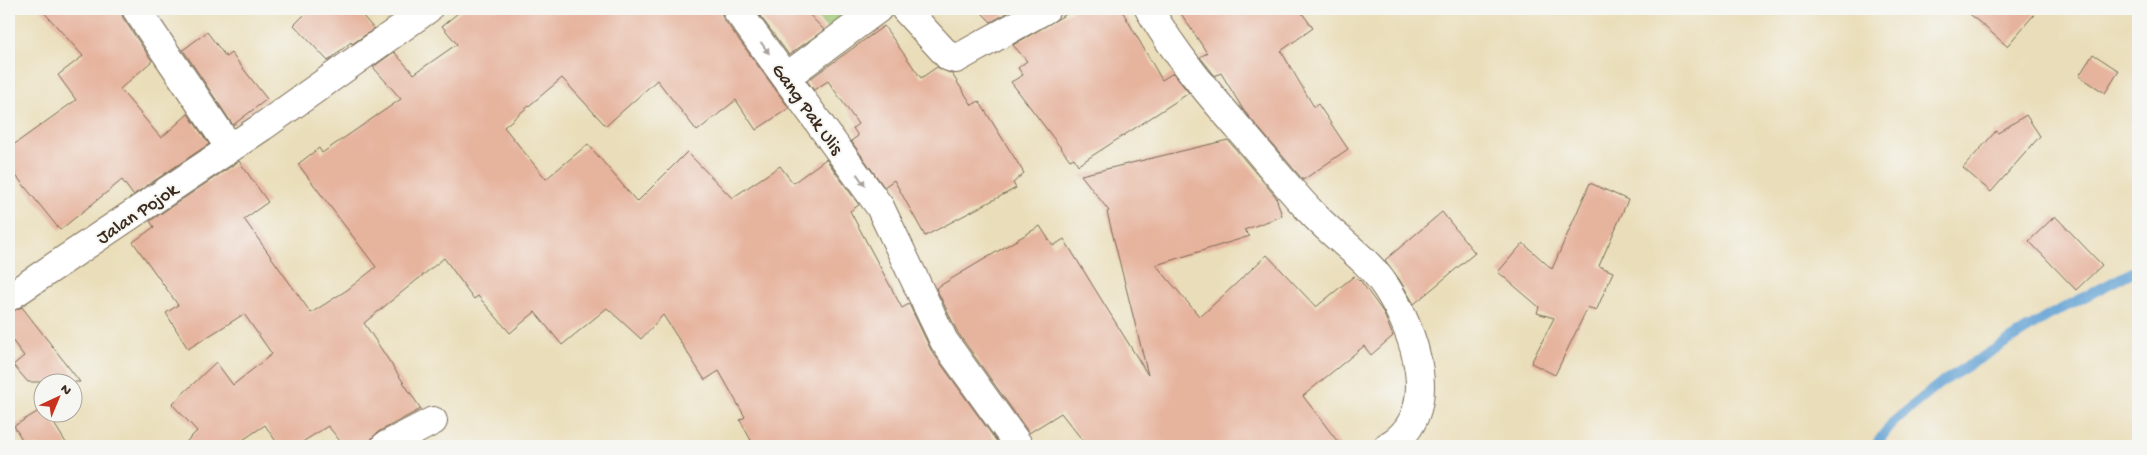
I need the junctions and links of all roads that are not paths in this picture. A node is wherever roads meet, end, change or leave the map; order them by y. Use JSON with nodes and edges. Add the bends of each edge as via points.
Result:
{"nodes":[{"id":1,"x":136,"y":9,"type":"edge"},
{"id":2,"x":428,"y":9,"type":"edge"},
{"id":3,"x":736,"y":9,"type":"edge"},
{"id":4,"x":878,"y":9,"type":"edge"},
{"id":5,"x":906,"y":9,"type":"edge"},
{"id":6,"x":1046,"y":9,"type":"edge"},
{"id":7,"x":1149,"y":9,"type":"edge"},
{"id":8,"x":786,"y":77,"type":"junction"},
{"id":9,"x":230,"y":148,"type":"junction"},
{"id":10,"x":9,"y":297,"type":"edge"},
{"id":11,"x":433,"y":420,"type":"dead end"},
{"id":12,"x":385,"y":446,"type":"edge"},
{"id":13,"x":1019,"y":446,"type":"edge"},
{"id":14,"x":1388,"y":446,"type":"edge"}],
"edges":[{"from":1,"to":9,"type":"street"},
{"from":2,"to":9,"type":"street","name":"Jalan Pojok"},
{"from":3,"to":8,"type":"street","name":"Gang Pak Ulis","one_way":true},
{"from":4,"to":8,"type":"street"},
{"from":5,"to":6,"type":"street","via":[[949,57],[956,59]]},
{"from":7,"to":14,"type":"street","via":[[1183,63],[1300,201],[1386,286],[1401,313],[1422,385],[1420,406],[1409,426]]},
{"from":8,"to":13,"type":"street","name":"Gang Pak Ulis","one_way":true,"via":[[880,207],[944,341]]},
{"from":9,"to":10,"type":"street","name":"Jalan Pojok"},
{"from":11,"to":12,"type":"street"}]}
